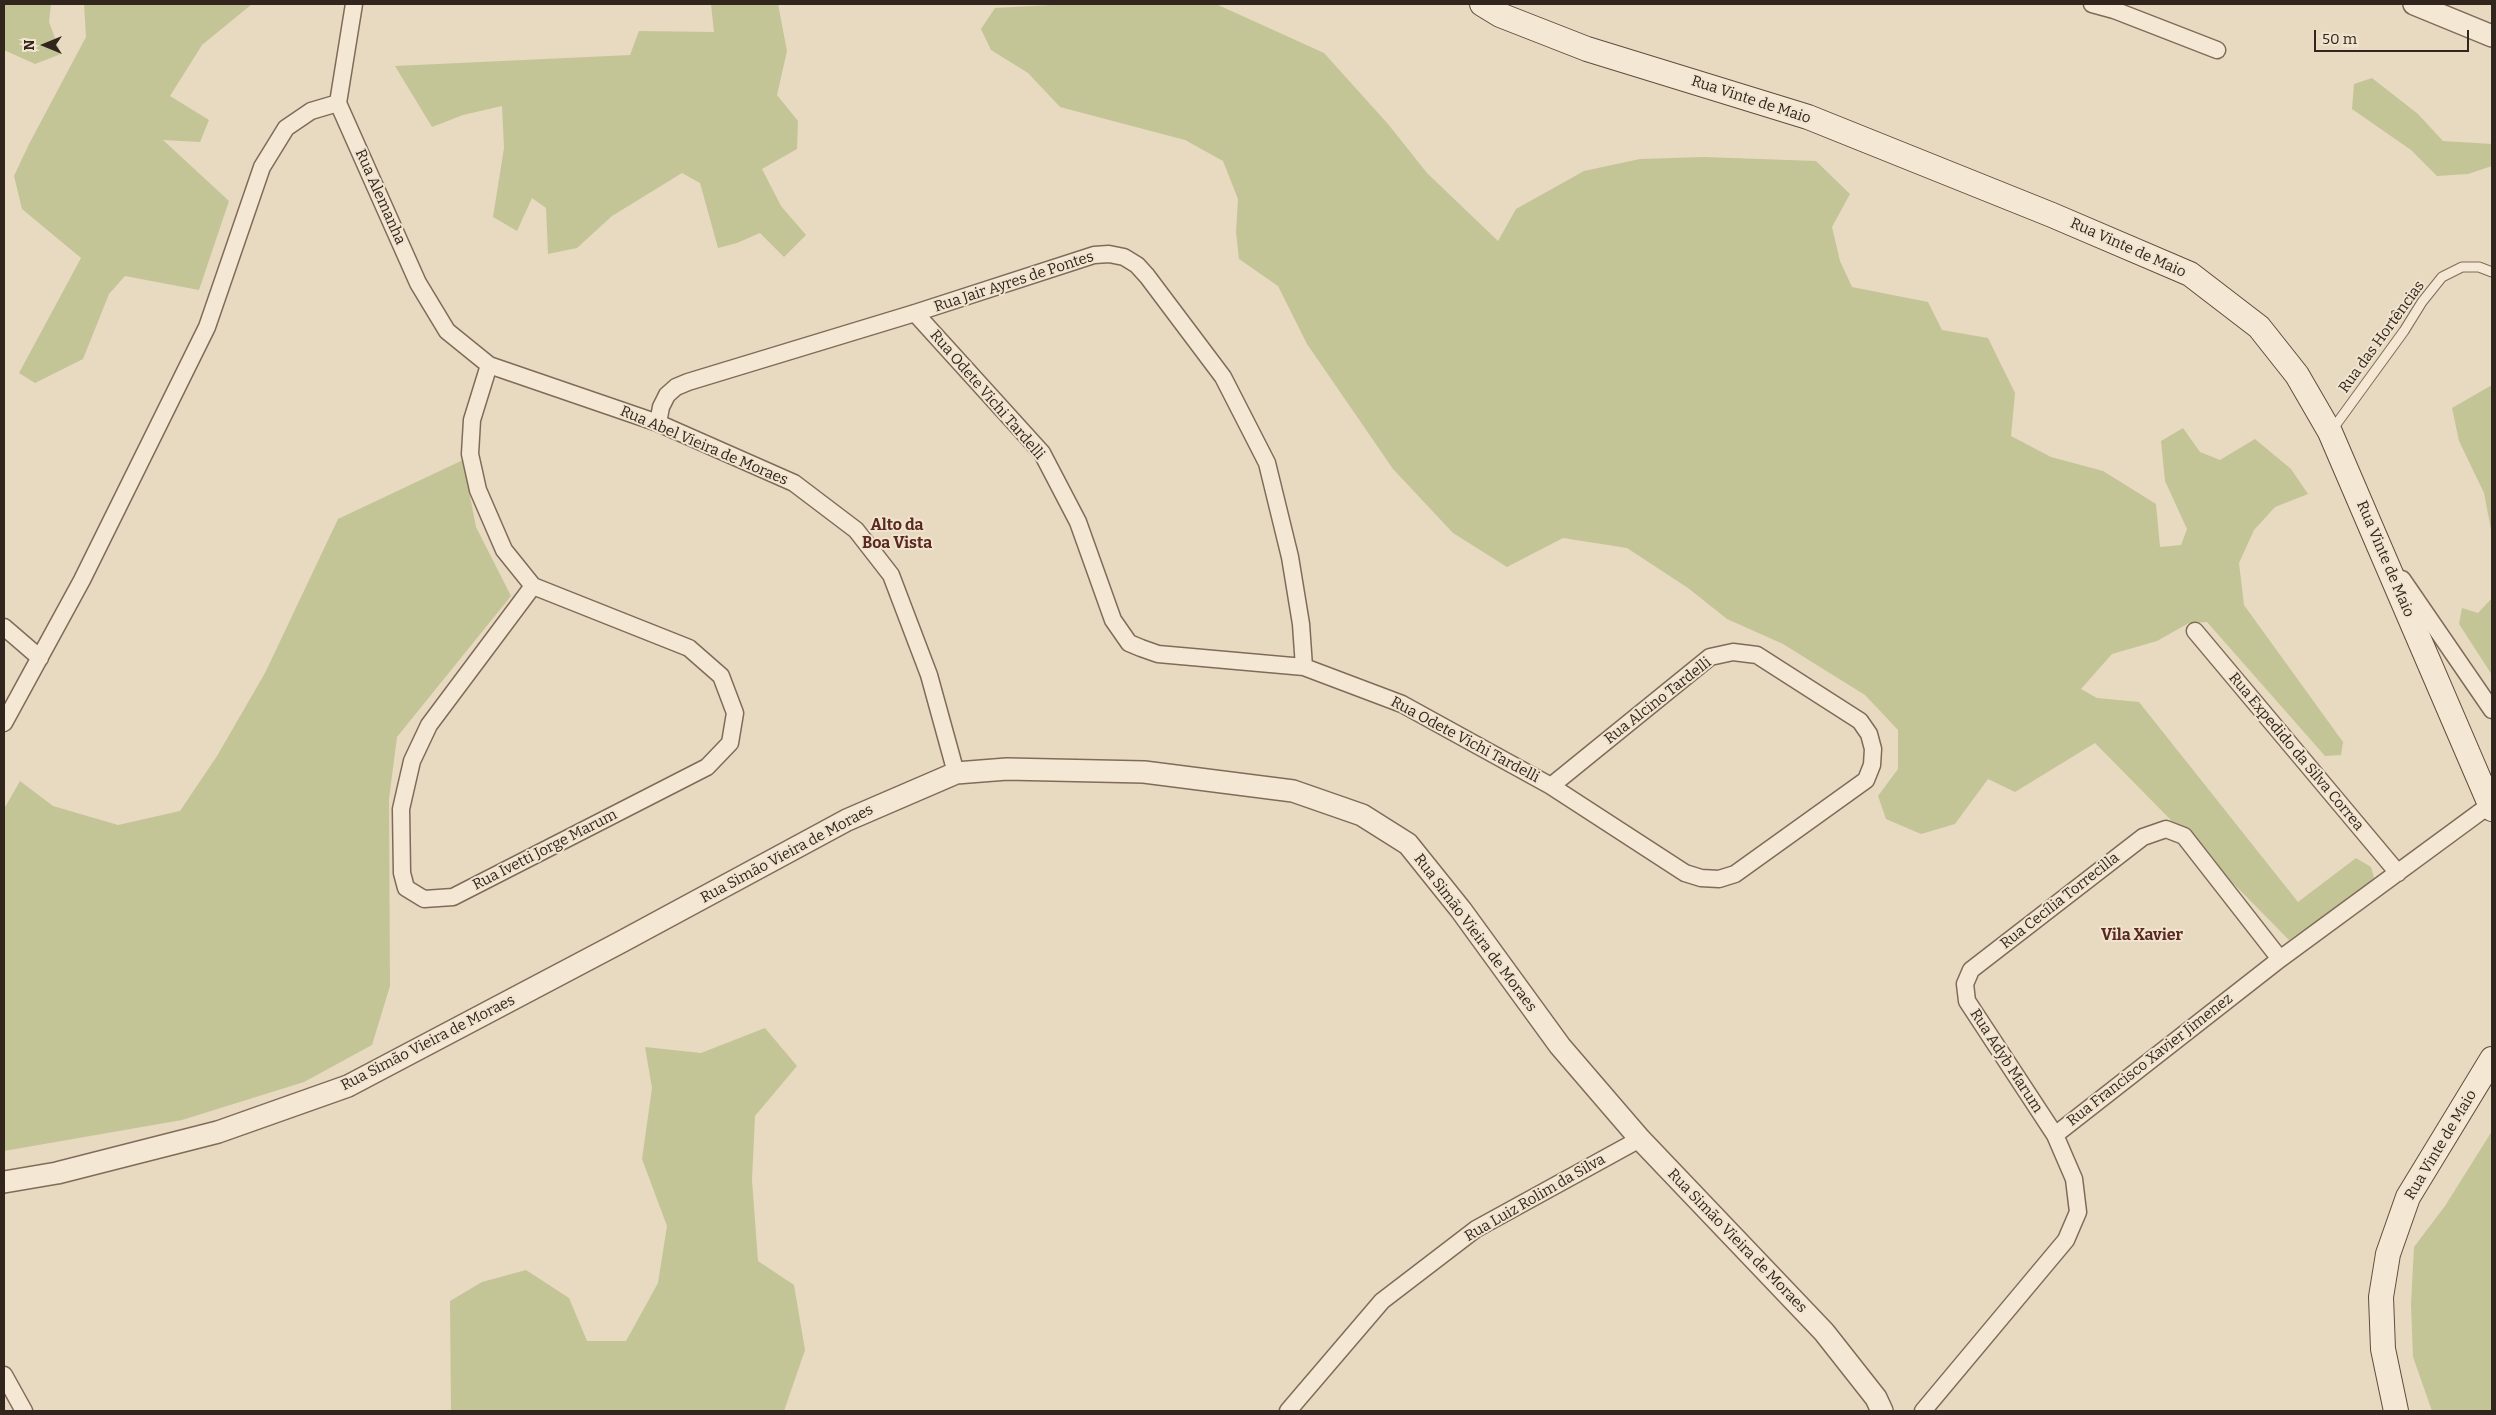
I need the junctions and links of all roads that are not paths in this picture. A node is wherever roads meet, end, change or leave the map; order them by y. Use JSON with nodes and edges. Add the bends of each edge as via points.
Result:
{"nodes":[{"id":1,"x":354,"y":4,"type":"edge"},
{"id":2,"x":1482,"y":4,"type":"edge"},
{"id":3,"x":2092,"y":4,"type":"edge"},
{"id":4,"x":2414,"y":4,"type":"edge"},
{"id":5,"x":2492,"y":36,"type":"edge"},
{"id":6,"x":2217,"y":50,"type":"dead end"},
{"id":7,"x":338,"y":103,"type":"junction"},
{"id":8,"x":2492,"y":272,"type":"edge"},
{"id":9,"x":915,"y":313,"type":"junction"},
{"id":10,"x":489,"y":365,"type":"junction"},
{"id":11,"x":658,"y":423,"type":"junction"},
{"id":12,"x":2330,"y":432,"type":"junction"},
{"id":13,"x":2381,"y":548,"type":"junction"},
{"id":14,"x":533,"y":586,"type":"junction"},
{"id":15,"x":4,"y":627,"type":"edge"},
{"id":16,"x":2195,"y":631,"type":"dead end"},
{"id":17,"x":40,"y":658,"type":"junction"},
{"id":18,"x":1304,"y":667,"type":"junction"},
{"id":19,"x":2492,"y":710,"type":"edge"},
{"id":20,"x":4,"y":723,"type":"edge"},
{"id":21,"x":956,"y":773,"type":"junction"},
{"id":22,"x":1550,"y":786,"type":"junction"},
{"id":23,"x":2491,"y":807,"type":"edge"},
{"id":24,"x":2398,"y":873,"type":"junction"},
{"id":25,"x":1702,"y":878,"type":"joint"},
{"id":26,"x":2280,"y":958,"type":"junction"},
{"id":27,"x":1965,"y":984,"type":"joint"},
{"id":28,"x":2492,"y":1059,"type":"edge"},
{"id":29,"x":2055,"y":1135,"type":"junction"},
{"id":30,"x":1640,"y":1139,"type":"junction"},
{"id":31,"x":4,"y":1182,"type":"edge"},
{"id":32,"x":4,"y":1375,"type":"edge"},
{"id":33,"x":24,"y":1411,"type":"edge"},
{"id":34,"x":1288,"y":1411,"type":"edge"},
{"id":35,"x":1882,"y":1411,"type":"edge"},
{"id":36,"x":1923,"y":1411,"type":"edge"},
{"id":37,"x":2396,"y":1411,"type":"edge"}],
"edges":[{"from":1,"to":7,"type":"street"},
{"from":2,"to":12,"type":"main road","name":"Rua Vinte de Maio","via":[[1500,16],[1588,49],[1808,117],[2190,274],[2259,327],[2297,375]]},
{"from":3,"to":6,"type":"street"},
{"from":4,"to":5,"type":"street"},
{"from":7,"to":10,"type":"street","name":"Rua Alemanha","via":[[418,283],[447,331]]},
{"from":7,"to":17,"type":"street","via":[[311,111],[286,128],[262,167],[207,327]]},
{"from":8,"to":12,"type":"lane","name":"Rua das Hortências","via":[[2479,267],[2462,267],[2442,277]]},
{"from":9,"to":11,"type":"street","name":"Rua Jair Ayres de Pontes","via":[[676,387],[666,396]]},
{"from":9,"to":18,"type":"street","name":"Rua Odete Vichi Tardelli","via":[[1042,452],[1078,522],[1113,620],[1128,642],[1158,654]]},
{"from":9,"to":18,"type":"street","name":"Rua Jair Ayres de Pontes","via":[[1094,255],[1109,254],[1137,265],[1223,377],[1267,463],[1290,557]]},
{"from":10,"to":11,"type":"street","name":"Rua Abel Vieira de Moraes"},
{"from":10,"to":14,"type":"street","name":"Rua Ivetti Jorge Marum","via":[[472,420],[470,454],[478,490],[504,550]]},
{"from":11,"to":21,"type":"street","name":"Rua Abel Vieira de Moraes","via":[[794,483],[856,530],[891,575],[929,675]]},
{"from":12,"to":13,"type":"main road","name":"Rua Vinte de Maio"},
{"from":13,"to":19,"type":"street"},
{"from":13,"to":23,"type":"main road","name":"Rua Vinte de Maio"},
{"from":14,"to":14,"type":"street","name":"Rua Ivetti Jorge Marum","via":[[690,648],[721,676],[735,713],[730,743],[707,767],[453,897],[424,899],[406,888],[402,872],[401,809],[412,761],[429,725]]},
{"from":15,"to":17,"type":"street"},
{"from":16,"to":24,"type":"street","name":"Rua Expedido da Silva Correa"},
{"from":17,"to":20,"type":"street"},
{"from":18,"to":22,"type":"street","name":"Rua Odete Vichi Tardelli","via":[[1402,704]]},
{"from":21,"to":30,"type":"street","name":"Rua Simão Vieira de Moraes","via":[[1007,768],[1144,772],[1293,791],[1362,816],[1408,844],[1461,910],[1560,1046]]},
{"from":21,"to":31,"type":"street","name":"Rua Simão Vieira de Moraes","via":[[847,820],[348,1086],[218,1132],[57,1173]]},
{"from":22,"to":25,"type":"street","name":"Rua Odete Vichi Tardelli","via":[[1685,873]]},
{"from":22,"to":25,"type":"street","name":"Rua Alcino Tardelli","via":[[1710,657],[1733,652],[1756,655],[1860,721],[1869,734],[1872,749],[1872,765],[1866,780],[1735,874],[1718,879]]},
{"from":23,"to":24,"type":"street","name":"Rua Francisco Xavier Jimenez"},
{"from":24,"to":26,"type":"street","name":"Rua Francisco Xavier Jimenez"},
{"from":26,"to":27,"type":"street","name":"Rua Cecília Torrecilla","via":[[2184,836],[2166,829],[2143,837],[1971,970]]},
{"from":26,"to":29,"type":"street","name":"Rua Francisco Xavier Jimenez"},
{"from":27,"to":29,"type":"street","name":"Rua Adyb Marum","via":[[1967,1001]]},
{"from":28,"to":37,"type":"main road","name":"Rua Vinte de Maio","via":[[2408,1197],[2388,1254],[2382,1297],[2383,1349]]},
{"from":29,"to":36,"type":"street","name":"Rua Francisco Xavier Jimenez","via":[[2074,1179],[2078,1212],[2066,1240]]},
{"from":30,"to":34,"type":"street","name":"Rua Luiz Rolim da Silva","via":[[1476,1228],[1382,1301]]},
{"from":30,"to":35,"type":"street","name":"Rua Simão Vieira de Moraes","via":[[1824,1332],[1876,1398]]},
{"from":32,"to":33,"type":"street"}]}
